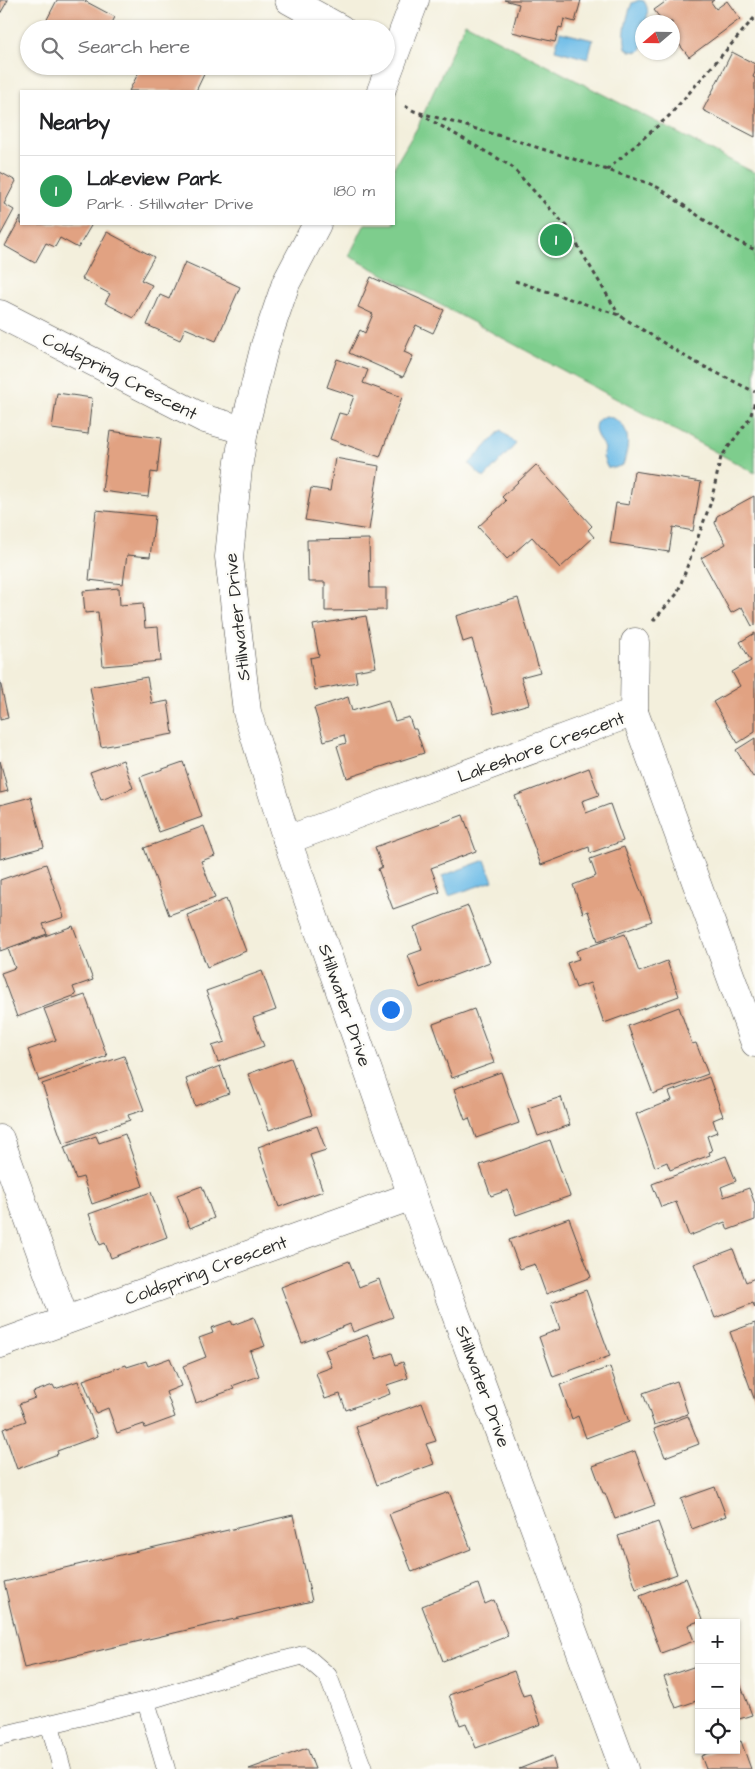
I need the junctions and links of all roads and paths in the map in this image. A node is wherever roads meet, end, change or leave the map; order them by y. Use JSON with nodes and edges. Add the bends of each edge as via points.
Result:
{"nodes":[{"id":1,"x":290,"y":0,"type":"edge"},
{"id":2,"x":415,"y":0,"type":"edge"},
{"id":3,"x":755,"y":17,"type":"edge"},
{"id":4,"x":325,"y":20,"type":"edge"},
{"id":5,"x":395,"y":43,"type":"edge"},
{"id":6,"x":390,"y":75,"type":"edge"},
{"id":7,"x":391,"y":90,"type":"edge"},
{"id":8,"x":395,"y":99,"type":"edge"},
{"id":9,"x":414,"y":111,"type":"junction"},
{"id":10,"x":607,"y":170,"type":"junction"},
{"id":11,"x":316,"y":225,"type":"edge"},
{"id":12,"x":755,"y":250,"type":"edge"},
{"id":13,"x":515,"y":282,"type":"dead end"},
{"id":14,"x":0,"y":314,"type":"edge"},
{"id":15,"x":618,"y":315,"type":"junction"},
{"id":16,"x":755,"y":392,"type":"edge"},
{"id":17,"x":755,"y":401,"type":"edge"},
{"id":18,"x":244,"y":430,"type":"junction"},
{"id":19,"x":635,"y":642,"type":"joint"},
{"id":20,"x":634,"y":712,"type":"junction"},
{"id":21,"x":287,"y":840,"type":"junction"},
{"id":22,"x":755,"y":1043,"type":"edge"},
{"id":23,"x":0,"y":1139,"type":"edge"},
{"id":24,"x":412,"y":1196,"type":"junction"},
{"id":25,"x":65,"y":1320,"type":"junction"},
{"id":26,"x":0,"y":1344,"type":"edge"},
{"id":27,"x":146,"y":1701,"type":"junction"},
{"id":28,"x":50,"y":1725,"type":"junction"},
{"id":29,"x":0,"y":1736,"type":"edge"},
{"id":30,"x":62,"y":1769,"type":"edge"},
{"id":31,"x":166,"y":1769,"type":"edge"},
{"id":32,"x":363,"y":1769,"type":"edge"},
{"id":33,"x":624,"y":1769,"type":"edge"}],
"edges":[{"from":1,"to":4,"type":"street"},
{"from":2,"to":5,"type":"street"},
{"from":3,"to":10,"type":"path","via":[[669,116]]},
{"from":6,"to":7,"type":"street"},
{"from":8,"to":9,"type":"path"},
{"from":9,"to":10,"type":"path"},
{"from":9,"to":15,"type":"path","via":[[511,166],[566,226]]},
{"from":10,"to":12,"type":"path","via":[[659,188],[727,236]]},
{"from":11,"to":18,"type":"street","name":"Stillwater Drive","via":[[286,283],[265,345]]},
{"from":13,"to":15,"type":"path"},
{"from":14,"to":18,"type":"street","name":"Coldspring Crescent","via":[[205,419]]},
{"from":15,"to":16,"type":"path","via":[[691,360]]},
{"from":17,"to":19,"type":"path","via":[[750,418],[722,457],[710,502],[677,594]]},
{"from":18,"to":21,"type":"street","name":"Stillwater Drive","via":[[230,567],[247,712]]},
{"from":19,"to":20,"type":"street"},
{"from":20,"to":21,"type":"street","name":"Lakeshore Crescent"},
{"from":20,"to":22,"type":"street","name":"Lakeshore Crescent"},
{"from":21,"to":24,"type":"street","name":"Stillwater Drive"},
{"from":23,"to":25,"type":"street"},
{"from":24,"to":25,"type":"street","name":"Coldspring Crescent"},
{"from":24,"to":33,"type":"street","name":"Stillwater Drive"},
{"from":25,"to":26,"type":"street","name":"Coldspring Crescent"},
{"from":27,"to":28,"type":"lane"},
{"from":27,"to":31,"type":"lane"},
{"from":27,"to":32,"type":"lane","via":[[304,1655],[328,1676]]},
{"from":28,"to":29,"type":"lane"},
{"from":28,"to":30,"type":"lane"}]}
